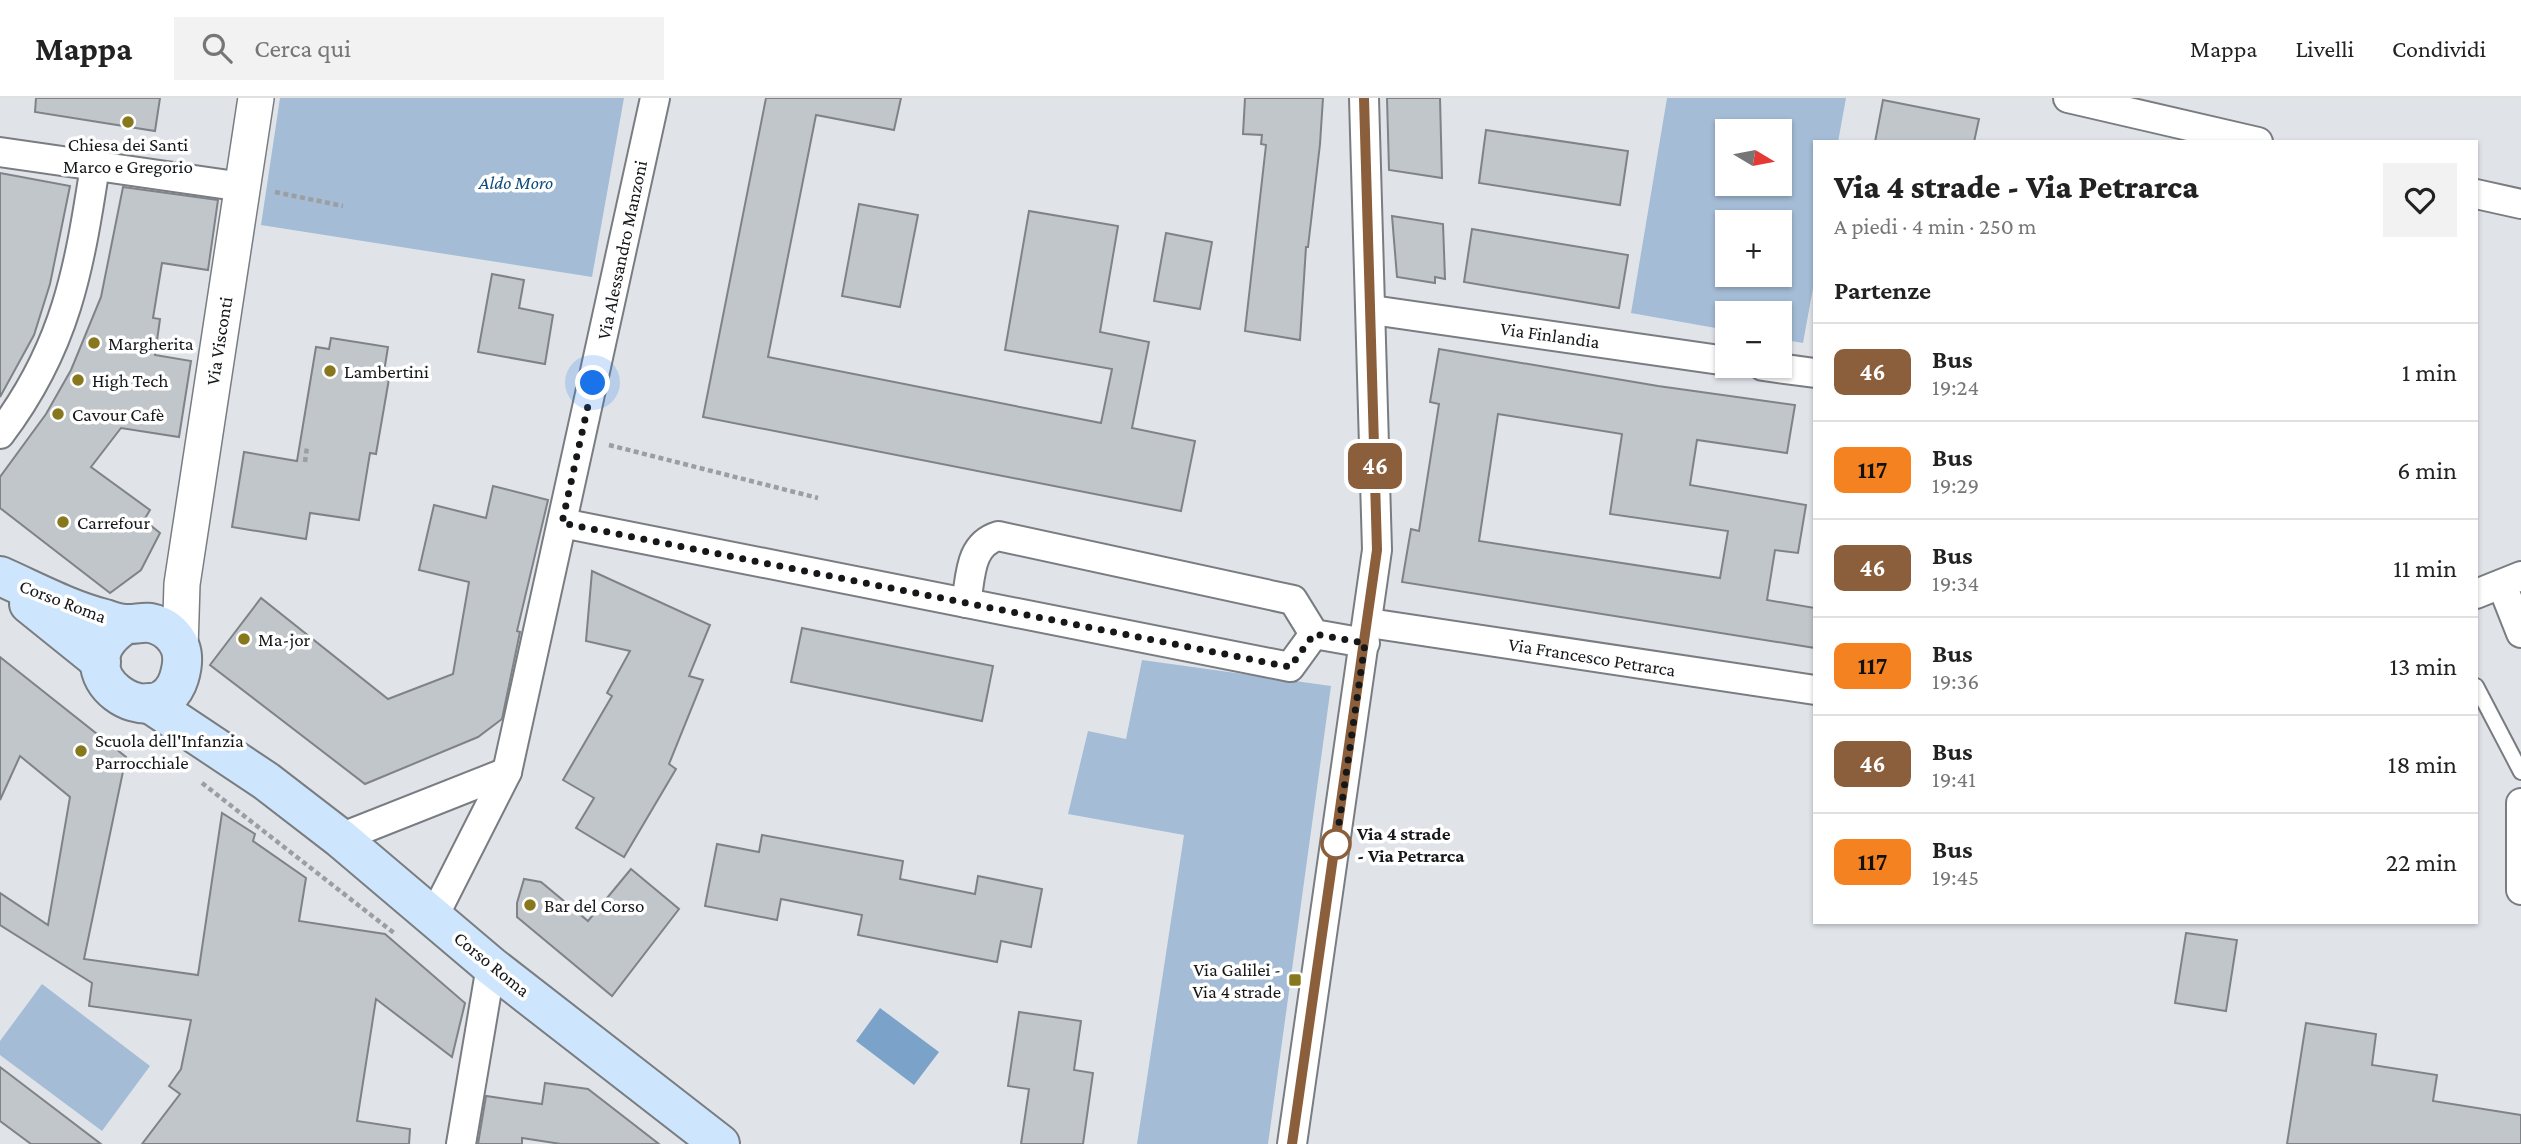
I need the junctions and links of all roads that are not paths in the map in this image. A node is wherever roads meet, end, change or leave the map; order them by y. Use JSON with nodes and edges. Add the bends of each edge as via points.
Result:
{"nodes":[{"id":1,"x":256,"y":98,"type":"edge"},
{"id":2,"x":655,"y":98,"type":"edge"},
{"id":3,"x":1364,"y":98,"type":"edge"},
{"id":4,"x":2068,"y":98,"type":"edge"},
{"id":5,"x":2222,"y":138,"type":"edge"},
{"id":6,"x":2240,"y":140,"type":"edge"},
{"id":7,"x":0,"y":152,"type":"edge"},
{"id":8,"x":96,"y":166,"type":"junction"},
{"id":9,"x":254,"y":188,"type":"junction"},
{"id":10,"x":2478,"y":194,"type":"edge"},
{"id":11,"x":2521,"y":204,"type":"edge"},
{"id":12,"x":1372,"y":310,"type":"junction"},
{"id":13,"x":1715,"y":359,"type":"edge"},
{"id":14,"x":1792,"y":370,"type":"edge"},
{"id":15,"x":1813,"y":373,"type":"edge"},
{"id":16,"x":0,"y":434,"type":"edge"},
{"id":17,"x":562,"y":523,"type":"junction"},
{"id":18,"x":0,"y":579,"type":"edge"},
{"id":19,"x":182,"y":584,"type":"junction"},
{"id":20,"x":2500,"y":585,"type":"edge"},
{"id":21,"x":965,"y":603,"type":"junction"},
{"id":22,"x":126,"y":624,"type":"junction"},
{"id":23,"x":1367,"y":633,"type":"junction"},
{"id":24,"x":2521,"y":633,"type":"edge"},
{"id":25,"x":1314,"y":634,"type":"junction"},
{"id":26,"x":101,"y":662,"type":"junction"},
{"id":27,"x":169,"y":677,"type":"junction"},
{"id":28,"x":1813,"y":690,"type":"edge"},
{"id":29,"x":2478,"y":690,"type":"edge"},
{"id":30,"x":507,"y":772,"type":"junction"},
{"id":31,"x":2521,"y":772,"type":"edge"},
{"id":32,"x":2521,"y":805,"type":"edge"},
{"id":33,"x":340,"y":838,"type":"junction"},
{"id":34,"x":2521,"y":890,"type":"edge"},
{"id":35,"x":434,"y":916,"type":"junction"},
{"id":36,"x":491,"y":966,"type":"junction"},
{"id":37,"x":461,"y":1144,"type":"edge"},
{"id":38,"x":720,"y":1144,"type":"edge"},
{"id":39,"x":1292,"y":1144,"type":"edge"}],
"edges":[{"from":1,"to":9,"type":"street","name":"Via Visconti"},
{"from":2,"to":17,"type":"street","name":"Via Alessandro Manzoni"},
{"from":3,"to":12,"type":"street"},
{"from":4,"to":5,"type":"street"},
{"from":5,"to":6,"type":"street"},
{"from":7,"to":8,"type":"street"},
{"from":8,"to":9,"type":"street"},
{"from":8,"to":16,"type":"street","via":[[62,326],[40,376]]},
{"from":9,"to":19,"type":"street","name":"Via Visconti"},
{"from":10,"to":11,"type":"street"},
{"from":12,"to":13,"type":"street","name":"Via Finlandia"},
{"from":12,"to":23,"type":"street","via":[[1377,550]]},
{"from":14,"to":15,"type":"street"},
{"from":17,"to":21,"type":"street"},
{"from":17,"to":30,"type":"street","name":"Via Alessandro Manzoni"},
{"from":18,"to":22,"type":"main road","name":"Corso Roma"},
{"from":18,"to":26,"type":"main road","name":"Corso Roma"},
{"from":19,"to":22,"type":"street","via":[[168,605]]},
{"from":19,"to":27,"type":"street","name":"Via Visconti"},
{"from":20,"to":24,"type":"street"},
{"from":21,"to":25,"type":"street","via":[[1290,667]]},
{"from":21,"to":25,"type":"street","via":[[976,549],[998,536],[1293,600]]},
{"from":22,"to":26,"type":"main road","name":"Corso Roma","via":[[108,639]]},
{"from":22,"to":27,"type":"main road","name":"Corso Roma","via":[[145,621],[172,635]]},
{"from":23,"to":25,"type":"street","name":"Via Francesco Petrarca"},
{"from":23,"to":28,"type":"street","name":"Via Francesco Petrarca"},
{"from":23,"to":39,"type":"street"},
{"from":26,"to":27,"type":"main road","name":"Corso Roma","via":[[110,690],[122,699]]},
{"from":27,"to":33,"type":"main road","name":"Corso Roma","via":[[266,781]]},
{"from":29,"to":31,"type":"lane"},
{"from":30,"to":33,"type":"street"},
{"from":30,"to":35,"type":"street","name":"Via Alessandro Manzoni"},
{"from":32,"to":34,"type":"street"},
{"from":33,"to":35,"type":"main road","name":"Corso Roma"},
{"from":35,"to":36,"type":"main road","name":"Corso Roma"},
{"from":36,"to":37,"type":"street"},
{"from":36,"to":38,"type":"main road","name":"Corso Roma"}]}
